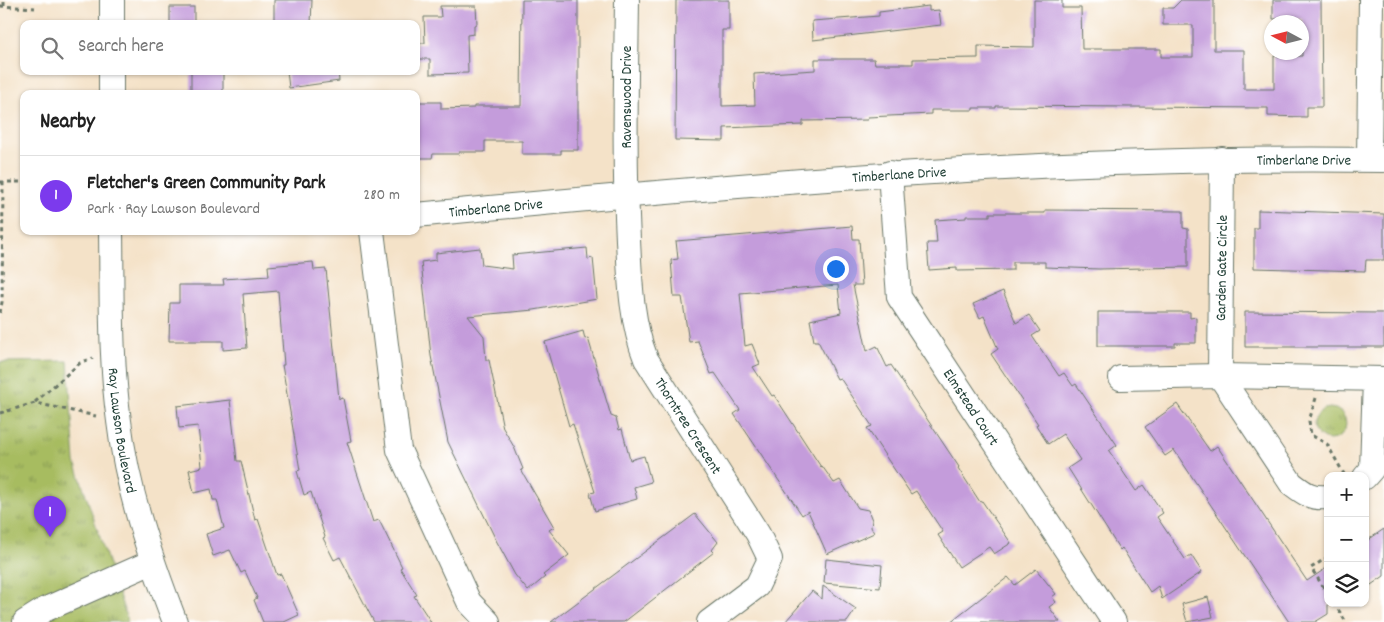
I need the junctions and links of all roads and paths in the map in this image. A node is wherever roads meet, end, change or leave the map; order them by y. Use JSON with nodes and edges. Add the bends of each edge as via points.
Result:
{"nodes":[{"id":1,"x":4,"y":0,"type":"edge"},
{"id":2,"x":112,"y":0,"type":"edge"},
{"id":3,"x":627,"y":0,"type":"edge"},
{"id":4,"x":1371,"y":0,"type":"edge"},
{"id":5,"x":2,"y":6,"type":"edge"},
{"id":6,"x":35,"y":8,"type":"dead end"},
{"id":7,"x":112,"y":20,"type":"edge"},
{"id":8,"x":111,"y":75,"type":"edge"},
{"id":9,"x":111,"y":90,"type":"edge"},
{"id":10,"x":1222,"y":159,"type":"junction"},
{"id":11,"x":1376,"y":160,"type":"edge"},
{"id":12,"x":890,"y":173,"type":"junction"},
{"id":13,"x":1,"y":182,"type":"edge"},
{"id":14,"x":20,"y":182,"type":"edge"},
{"id":15,"x":626,"y":195,"type":"junction"},
{"id":16,"x":420,"y":215,"type":"edge"},
{"id":17,"x":111,"y":235,"type":"edge"},
{"id":18,"x":372,"y":235,"type":"edge"},
{"id":19,"x":0,"y":313,"type":"edge"},
{"id":20,"x":113,"y":351,"type":"junction"},
{"id":21,"x":1220,"y":376,"type":"junction"},
{"id":22,"x":1121,"y":378,"type":"dead end"},
{"id":23,"x":1321,"y":378,"type":"junction"},
{"id":24,"x":1379,"y":379,"type":"edge"},
{"id":25,"x":35,"y":403,"type":"junction"},
{"id":26,"x":0,"y":413,"type":"edge"},
{"id":27,"x":119,"y":422,"type":"junction"},
{"id":28,"x":1343,"y":472,"type":"edge"},
{"id":29,"x":1369,"y":472,"type":"edge"},
{"id":30,"x":1324,"y":497,"type":"edge"},
{"id":31,"x":1324,"y":560,"type":"edge"},
{"id":32,"x":152,"y":562,"type":"junction"},
{"id":33,"x":1324,"y":588,"type":"edge"},
{"id":34,"x":1337,"y":607,"type":"edge"},
{"id":35,"x":29,"y":621,"type":"edge"},
{"id":36,"x":175,"y":622,"type":"edge"},
{"id":37,"x":488,"y":622,"type":"edge"},
{"id":38,"x":709,"y":622,"type":"edge"},
{"id":39,"x":1114,"y":622,"type":"edge"},
{"id":40,"x":1346,"y":622,"type":"edge"}],
"edges":[{"from":1,"to":5,"type":"path"},
{"from":2,"to":7,"type":"street"},
{"from":3,"to":15,"type":"street","name":"Ravenswood Drive"},
{"from":4,"to":11,"type":"street"},
{"from":5,"to":6,"type":"path"},
{"from":8,"to":9,"type":"street"},
{"from":10,"to":11,"type":"street","name":"Timberlane Drive"},
{"from":10,"to":12,"type":"street","name":"Timberlane Drive"},
{"from":10,"to":21,"type":"street","name":"Garden Gate Circle"},
{"from":12,"to":15,"type":"street","name":"Timberlane Drive"},
{"from":12,"to":39,"type":"street","name":"Elmstead Court","via":[[899,297]]},
{"from":13,"to":14,"type":"path"},
{"from":13,"to":19,"type":"path"},
{"from":15,"to":16,"type":"street","name":"Timberlane Drive"},
{"from":15,"to":38,"type":"street","name":"Thorntree Crescent","via":[[637,337],[646,360],[758,534],[770,558],[757,586]]},
{"from":17,"to":20,"type":"street","name":"Ray Lawson Boulevard"},
{"from":18,"to":37,"type":"street","via":[[399,450],[469,602]]},
{"from":20,"to":25,"type":"path","via":[[80,363]]},
{"from":20,"to":27,"type":"street","name":"Ray Lawson Boulevard"},
{"from":21,"to":22,"type":"street"},
{"from":21,"to":23,"type":"street"},
{"from":21,"to":30,"type":"street","via":[[1292,483],[1306,495]]},
{"from":23,"to":24,"type":"street"},
{"from":23,"to":28,"type":"path","via":[[1309,421],[1311,435],[1327,444]]},
{"from":24,"to":29,"type":"street","via":[[1372,469]]},
{"from":25,"to":26,"type":"path"},
{"from":25,"to":27,"type":"path"},
{"from":27,"to":32,"type":"street","name":"Ray Lawson Boulevard","via":[[133,496]]},
{"from":31,"to":33,"type":"path","via":[[1311,568]]},
{"from":32,"to":35,"type":"street"},
{"from":32,"to":36,"type":"street","name":"Ray Lawson Boulevard"},
{"from":34,"to":40,"type":"path"}]}
